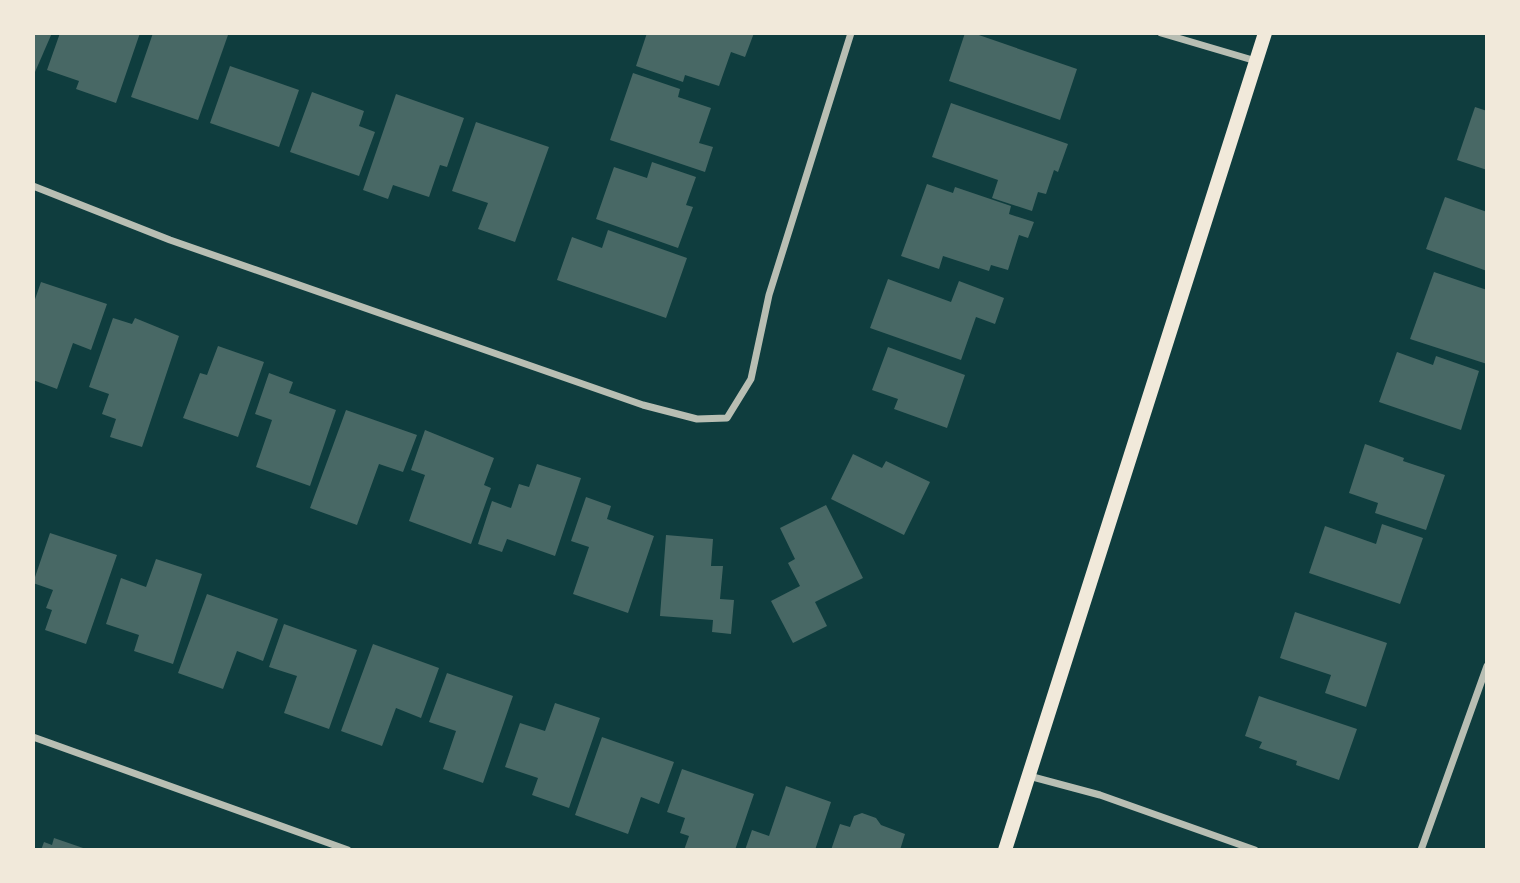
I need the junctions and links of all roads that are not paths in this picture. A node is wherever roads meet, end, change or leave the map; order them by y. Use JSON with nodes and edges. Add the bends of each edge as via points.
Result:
{"nodes":[{"id":1,"x":851,"y":33,"type":"edge"},
{"id":2,"x":1161,"y":33,"type":"edge"},
{"id":3,"x":1265,"y":33,"type":"edge"},
{"id":4,"x":1256,"y":61,"type":"junction"},
{"id":5,"x":33,"y":186,"type":"edge"},
{"id":6,"x":1487,"y":666,"type":"edge"},
{"id":7,"x":33,"y":737,"type":"edge"},
{"id":8,"x":1029,"y":776,"type":"junction"},
{"id":9,"x":348,"y":850,"type":"edge"},
{"id":10,"x":1004,"y":850,"type":"edge"},
{"id":11,"x":1255,"y":850,"type":"edge"},
{"id":12,"x":1421,"y":850,"type":"edge"}],
"edges":[{"from":1,"to":5,"type":"street","via":[[769,295],[751,379],[727,418],[697,419],[643,405],[183,244]]},
{"from":2,"to":4,"type":"street"},
{"from":3,"to":4,"type":"main road"},
{"from":4,"to":8,"type":"main road"},
{"from":6,"to":12,"type":"street"},
{"from":7,"to":9,"type":"street"},
{"from":8,"to":10,"type":"main road"},
{"from":8,"to":11,"type":"street","via":[[1100,795]]}]}
